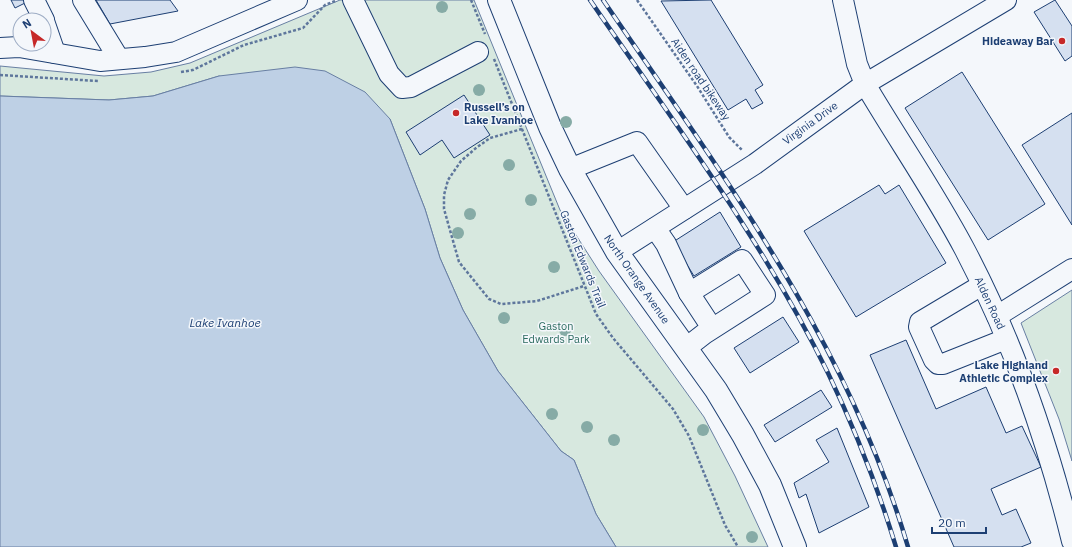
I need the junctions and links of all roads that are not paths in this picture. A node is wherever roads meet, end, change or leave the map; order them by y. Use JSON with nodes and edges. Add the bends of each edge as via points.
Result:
{"nodes":[{"id":1,"x":34,"y":0,"type":"edge"},
{"id":2,"x":83,"y":0,"type":"edge"},
{"id":3,"x":297,"y":0,"type":"edge"},
{"id":4,"x":353,"y":0,"type":"edge"},
{"id":5,"x":499,"y":0,"type":"edge"},
{"id":6,"x":843,"y":0,"type":"edge"},
{"id":7,"x":1006,"y":0,"type":"edge"},
{"id":8,"x":40,"y":12,"type":"edge"},
{"id":9,"x":52,"y":44,"type":"edge"},
{"id":10,"x":0,"y":48,"type":"edge"},
{"id":11,"x":486,"y":49,"type":"road end"},
{"id":12,"x":55,"y":53,"type":"junction"},
{"id":13,"x":119,"y":59,"type":"junction"},
{"id":14,"x":865,"y":84,"type":"junction"},
{"id":15,"x":570,"y":169,"type":"junction"},
{"id":16,"x":684,"y":209,"type":"junction"},
{"id":17,"x":655,"y":228,"type":"junction"},
{"id":18,"x":617,"y":252,"type":"junction"},
{"id":19,"x":1072,"y":269,"type":"edge"},
{"id":20,"x":982,"y":285,"type":"junction"},
{"id":21,"x":689,"y":293,"type":"junction"},
{"id":22,"x":997,"y":316,"type":"junction"},
{"id":23,"x":712,"y":328,"type":"junction"},
{"id":24,"x":1006,"y":338,"type":"junction"},
{"id":25,"x":686,"y":348,"type":"junction"},
{"id":26,"x":1072,"y":541,"type":"edge"},
{"id":27,"x":795,"y":547,"type":"edge"}],
"edges":[{"from":1,"to":8,"type":"street"},
{"from":2,"to":13,"type":"street"},
{"from":3,"to":13,"type":"street","via":[[176,52],[145,58]]},
{"from":4,"to":11,"type":"street","via":[[389,74],[402,88],[411,87]]},
{"from":5,"to":15,"type":"main road","name":"North Orange Avenue","via":[[550,127]]},
{"from":6,"to":14,"type":"street","name":"Alden Road","via":[[857,64]]},
{"from":7,"to":14,"type":"street","name":"Virginia Drive"},
{"from":9,"to":12,"type":"street"},
{"from":10,"to":12,"type":"street","via":[[19,47]]},
{"from":12,"to":13,"type":"street","via":[[100,61]]},
{"from":14,"to":16,"type":"street","name":"Virginia Drive","via":[[756,162]]},
{"from":14,"to":20,"type":"street","name":"Alden Road","via":[[935,197]]},
{"from":15,"to":16,"type":"street","via":[[636,142]]},
{"from":15,"to":18,"type":"main road","name":"North Orange Avenue"},
{"from":16,"to":17,"type":"street","name":"Virginia Drive"},
{"from":17,"to":18,"type":"street","name":"Virginia Drive"},
{"from":17,"to":21,"type":"street","via":[[666,244]]},
{"from":18,"to":25,"type":"main road","name":"North Orange Avenue"},
{"from":19,"to":22,"type":"street"},
{"from":20,"to":22,"type":"street","name":"Alden Road"},
{"from":20,"to":24,"type":"street","via":[[920,322],[919,326],[934,360],[938,364],[944,364]]},
{"from":21,"to":23,"type":"street"},
{"from":21,"to":23,"type":"street","via":[[742,260],[765,295]]},
{"from":22,"to":24,"type":"street","name":"Alden Road"},
{"from":23,"to":25,"type":"street"},
{"from":24,"to":26,"type":"street","name":"Alden Road","via":[[1051,460]]},
{"from":25,"to":27,"type":"main road","name":"North Orange Avenue","via":[[716,390],[743,435],[770,486]]}]}
